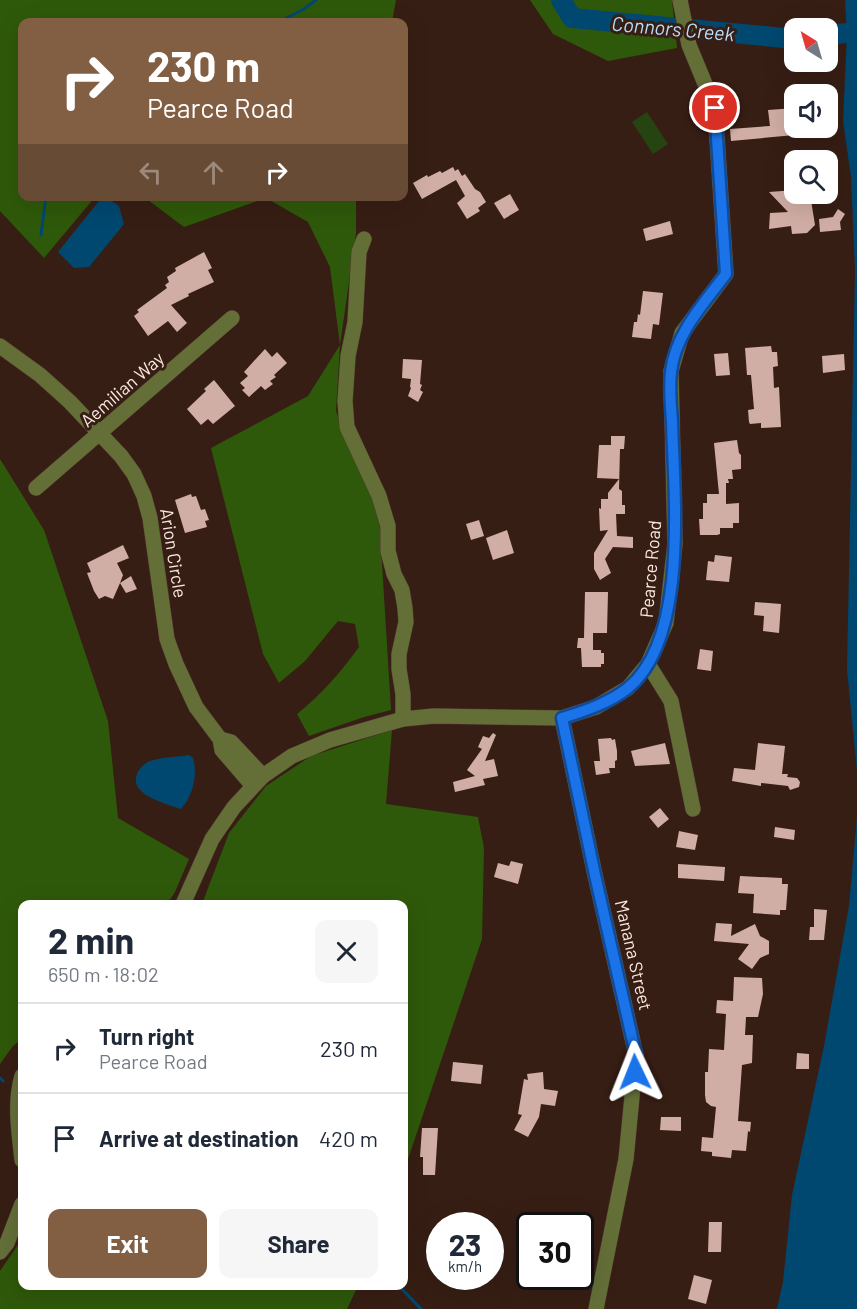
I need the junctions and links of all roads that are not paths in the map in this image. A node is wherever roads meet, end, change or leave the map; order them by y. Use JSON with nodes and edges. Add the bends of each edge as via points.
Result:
{"nodes":[{"id":1,"x":681,"y":6,"type":"edge"},
{"id":2,"x":364,"y":239,"type":"dead end"},
{"id":3,"x":232,"y":318,"type":"dead end"},
{"id":4,"x":0,"y":346,"type":"edge"},
{"id":5,"x":100,"y":434,"type":"junction"},
{"id":6,"x":36,"y":488,"type":"dead end"},
{"id":7,"x":648,"y":664,"type":"junction"},
{"id":8,"x":562,"y":718,"type":"junction"},
{"id":9,"x":403,"y":719,"type":"junction"},
{"id":10,"x":258,"y":781,"type":"junction"},
{"id":11,"x":693,"y":809,"type":"dead end"},
{"id":12,"x":185,"y":900,"type":"edge"},
{"id":13,"x":18,"y":1090,"type":"edge"},
{"id":14,"x":18,"y":1118,"type":"edge"},
{"id":15,"x":18,"y":1214,"type":"edge"},
{"id":16,"x":0,"y":1252,"type":"edge"},
{"id":17,"x":596,"y":1309,"type":"edge"}],
"edges":[{"from":1,"to":7,"type":"street","name":"Pearce Road","via":[[689,45],[715,108],[726,274],[682,333],[670,371],[675,544],[666,623]]},
{"from":2,"to":9,"type":"street","via":[[348,356],[347,427],[379,496],[388,526],[388,551],[402,590],[406,622],[399,654]]},
{"from":3,"to":5,"type":"street","name":"Aemilian Way"},
{"from":4,"to":5,"type":"street","name":"Arion Circle","via":[[54,386]]},
{"from":5,"to":6,"type":"street","name":"Aemilian Way"},
{"from":5,"to":10,"type":"street","name":"Arion Circle","via":[[134,474],[144,496],[167,639],[183,683],[220,739],[231,742]]},
{"from":7,"to":8,"type":"street","name":"Pearce Road","via":[[628,688],[596,707]]},
{"from":7,"to":11,"type":"street","via":[[671,701]]},
{"from":8,"to":9,"type":"street","name":"Pearce Road"},
{"from":8,"to":17,"type":"street","name":"Manana Street","via":[[636,1055],[626,1159]]},
{"from":9,"to":10,"type":"street","name":"Pearce Road","via":[[309,748]]},
{"from":10,"to":12,"type":"street","name":"Pearce Road","via":[[212,839]]},
{"from":13,"to":14,"type":"street"},
{"from":15,"to":16,"type":"street"}]}
